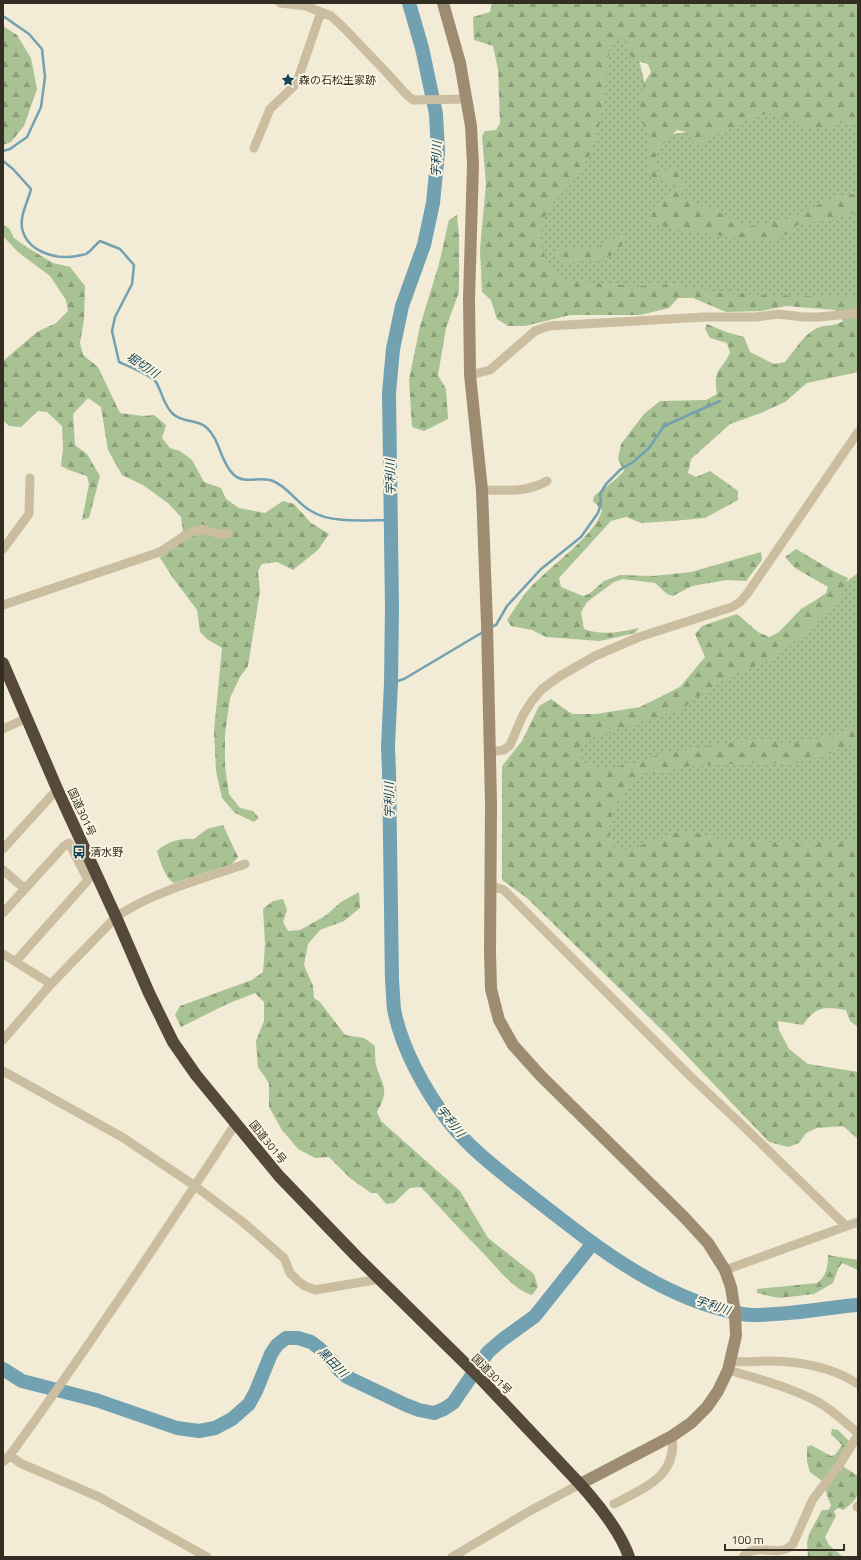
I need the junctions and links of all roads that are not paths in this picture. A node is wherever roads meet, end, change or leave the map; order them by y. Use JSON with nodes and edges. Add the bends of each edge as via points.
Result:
{"nodes":[{"id":1,"x":280,"y":3,"type":"edge"},
{"id":2,"x":443,"y":3,"type":"edge"},
{"id":3,"x":322,"y":12,"type":"junction"},
{"id":4,"x":467,"y":99,"type":"junction"},
{"id":5,"x":254,"y":148,"type":"dead end"},
{"id":6,"x":858,"y":313,"type":"edge"},
{"id":7,"x":470,"y":375,"type":"junction"},
{"id":8,"x":858,"y":432,"type":"edge"},
{"id":9,"x":30,"y":478,"type":"dead end"},
{"id":10,"x":547,"y":482,"type":"dead end"},
{"id":11,"x":482,"y":490,"type":"junction"},
{"id":12,"x":228,"y":533,"type":"dead end"},
{"id":13,"x":3,"y":549,"type":"edge"},
{"id":14,"x":3,"y":605,"type":"edge"},
{"id":15,"x":3,"y":663,"type":"edge"},
{"id":16,"x":27,"y":718,"type":"junction"},
{"id":17,"x":3,"y":729,"type":"edge"},
{"id":18,"x":490,"y":752,"type":"junction"},
{"id":19,"x":58,"y":791,"type":"junction"},
{"id":20,"x":3,"y":849,"type":"edge"},
{"id":21,"x":245,"y":864,"type":"dead end"},
{"id":22,"x":3,"y":870,"type":"edge"},
{"id":23,"x":491,"y":886,"type":"junction"},
{"id":24,"x":25,"y":889,"type":"junction"},
{"id":25,"x":3,"y":913,"type":"edge"},
{"id":26,"x":116,"y":917,"type":"junction"},
{"id":27,"x":3,"y":954,"type":"edge"},
{"id":28,"x":16,"y":961,"type":"junction"},
{"id":29,"x":51,"y":984,"type":"junction"},
{"id":30,"x":3,"y":1040,"type":"edge"},
{"id":31,"x":3,"y":1071,"type":"edge"},
{"id":32,"x":236,"y":1123,"type":"junction"},
{"id":33,"x":195,"y":1186,"type":"junction"},
{"id":34,"x":858,"y":1222,"type":"edge"},
{"id":35,"x":845,"y":1227,"type":"junction"},
{"id":36,"x":725,"y":1270,"type":"junction"},
{"id":37,"x":380,"y":1279,"type":"junction"},
{"id":38,"x":729,"y":1365,"type":"junction"},
{"id":39,"x":858,"y":1384,"type":"edge"},
{"id":40,"x":858,"y":1434,"type":"edge"},
{"id":41,"x":672,"y":1436,"type":"junction"},
{"id":42,"x":6,"y":1459,"type":"edge"},
{"id":43,"x":580,"y":1484,"type":"junction"},
{"id":44,"x":614,"y":1504,"type":"dead end"},
{"id":45,"x":207,"y":1557,"type":"edge"},
{"id":46,"x":452,"y":1557,"type":"edge"},
{"id":47,"x":629,"y":1557,"type":"edge"},
{"id":48,"x":743,"y":1557,"type":"edge"}],
"edges":[{"from":1,"to":3,"type":"street","via":[[306,6]]},
{"from":2,"to":4,"type":"street"},
{"from":3,"to":4,"type":"street","via":[[331,16],[344,28],[413,100]]},
{"from":3,"to":5,"type":"street","via":[[298,79],[270,109]]},
{"from":4,"to":7,"type":"street","via":[[473,165],[468,299]]},
{"from":6,"to":7,"type":"street","via":[[819,317],[778,314],[756,317],[705,317],[548,326],[535,331],[490,370]]},
{"from":7,"to":11,"type":"street"},
{"from":8,"to":18,"type":"street","via":[[740,602],[717,613],[639,637],[595,656],[560,676],[542,689],[532,701],[510,745],[504,750]]},
{"from":9,"to":13,"type":"street","via":[[29,514]]},
{"from":10,"to":11,"type":"street","via":[[531,489],[517,491]]},
{"from":11,"to":18,"type":"street"},
{"from":12,"to":14,"type":"street","via":[[218,534],[202,529],[160,552]]},
{"from":15,"to":16,"type":"highway","name":"国道301号"},
{"from":16,"to":17,"type":"street"},
{"from":16,"to":19,"type":"highway","name":"国道301号"},
{"from":18,"to":23,"type":"street"},
{"from":19,"to":20,"type":"street"},
{"from":19,"to":26,"type":"highway","name":"国道301号"},
{"from":21,"to":26,"type":"street","via":[[171,890]]},
{"from":22,"to":24,"type":"street"},
{"from":23,"to":35,"type":"street","via":[[504,890],[691,1078],[742,1124]]},
{"from":23,"to":36,"type":"street","via":[[491,989],[500,1020],[513,1045],[540,1075],[684,1217],[708,1243]]},
{"from":24,"to":25,"type":"street"},
{"from":24,"to":28,"type":"street","via":[[69,843],[88,880]]},
{"from":26,"to":29,"type":"street"},
{"from":26,"to":32,"type":"highway","name":"国道301号","via":[[173,1042],[196,1075]]},
{"from":27,"to":28,"type":"street"},
{"from":28,"to":29,"type":"street"},
{"from":29,"to":30,"type":"street"},
{"from":31,"to":33,"type":"street","via":[[122,1137]]},
{"from":32,"to":33,"type":"street"},
{"from":32,"to":37,"type":"highway","name":"国道301号","via":[[280,1176]]},
{"from":33,"to":37,"type":"street","via":[[244,1223],[284,1258],[290,1273],[305,1286],[315,1290]]},
{"from":33,"to":42,"type":"street","via":[[62,1384]]},
{"from":34,"to":35,"type":"street"},
{"from":35,"to":36,"type":"street"},
{"from":36,"to":38,"type":"street","via":[[731,1287],[736,1332]]},
{"from":37,"to":43,"type":"highway","name":"国道301号","via":[[479,1377]]},
{"from":38,"to":39,"type":"street","via":[[738,1362],[781,1362],[814,1367],[842,1375]]},
{"from":38,"to":40,"type":"street","via":[[820,1403]]},
{"from":38,"to":41,"type":"street","via":[[718,1391],[707,1407]]},
{"from":40,"to":48,"type":"street","via":[[838,1467],[812,1498],[793,1544],[788,1550],[755,1550],[747,1552]]},
{"from":41,"to":43,"type":"street"},
{"from":41,"to":44,"type":"street","via":[[673,1451],[662,1475]]},
{"from":42,"to":45,"type":"street","via":[[20,1462],[99,1497]]},
{"from":43,"to":46,"type":"street"},
{"from":43,"to":47,"type":"highway","name":"国道301号","via":[[613,1528]]}]}
